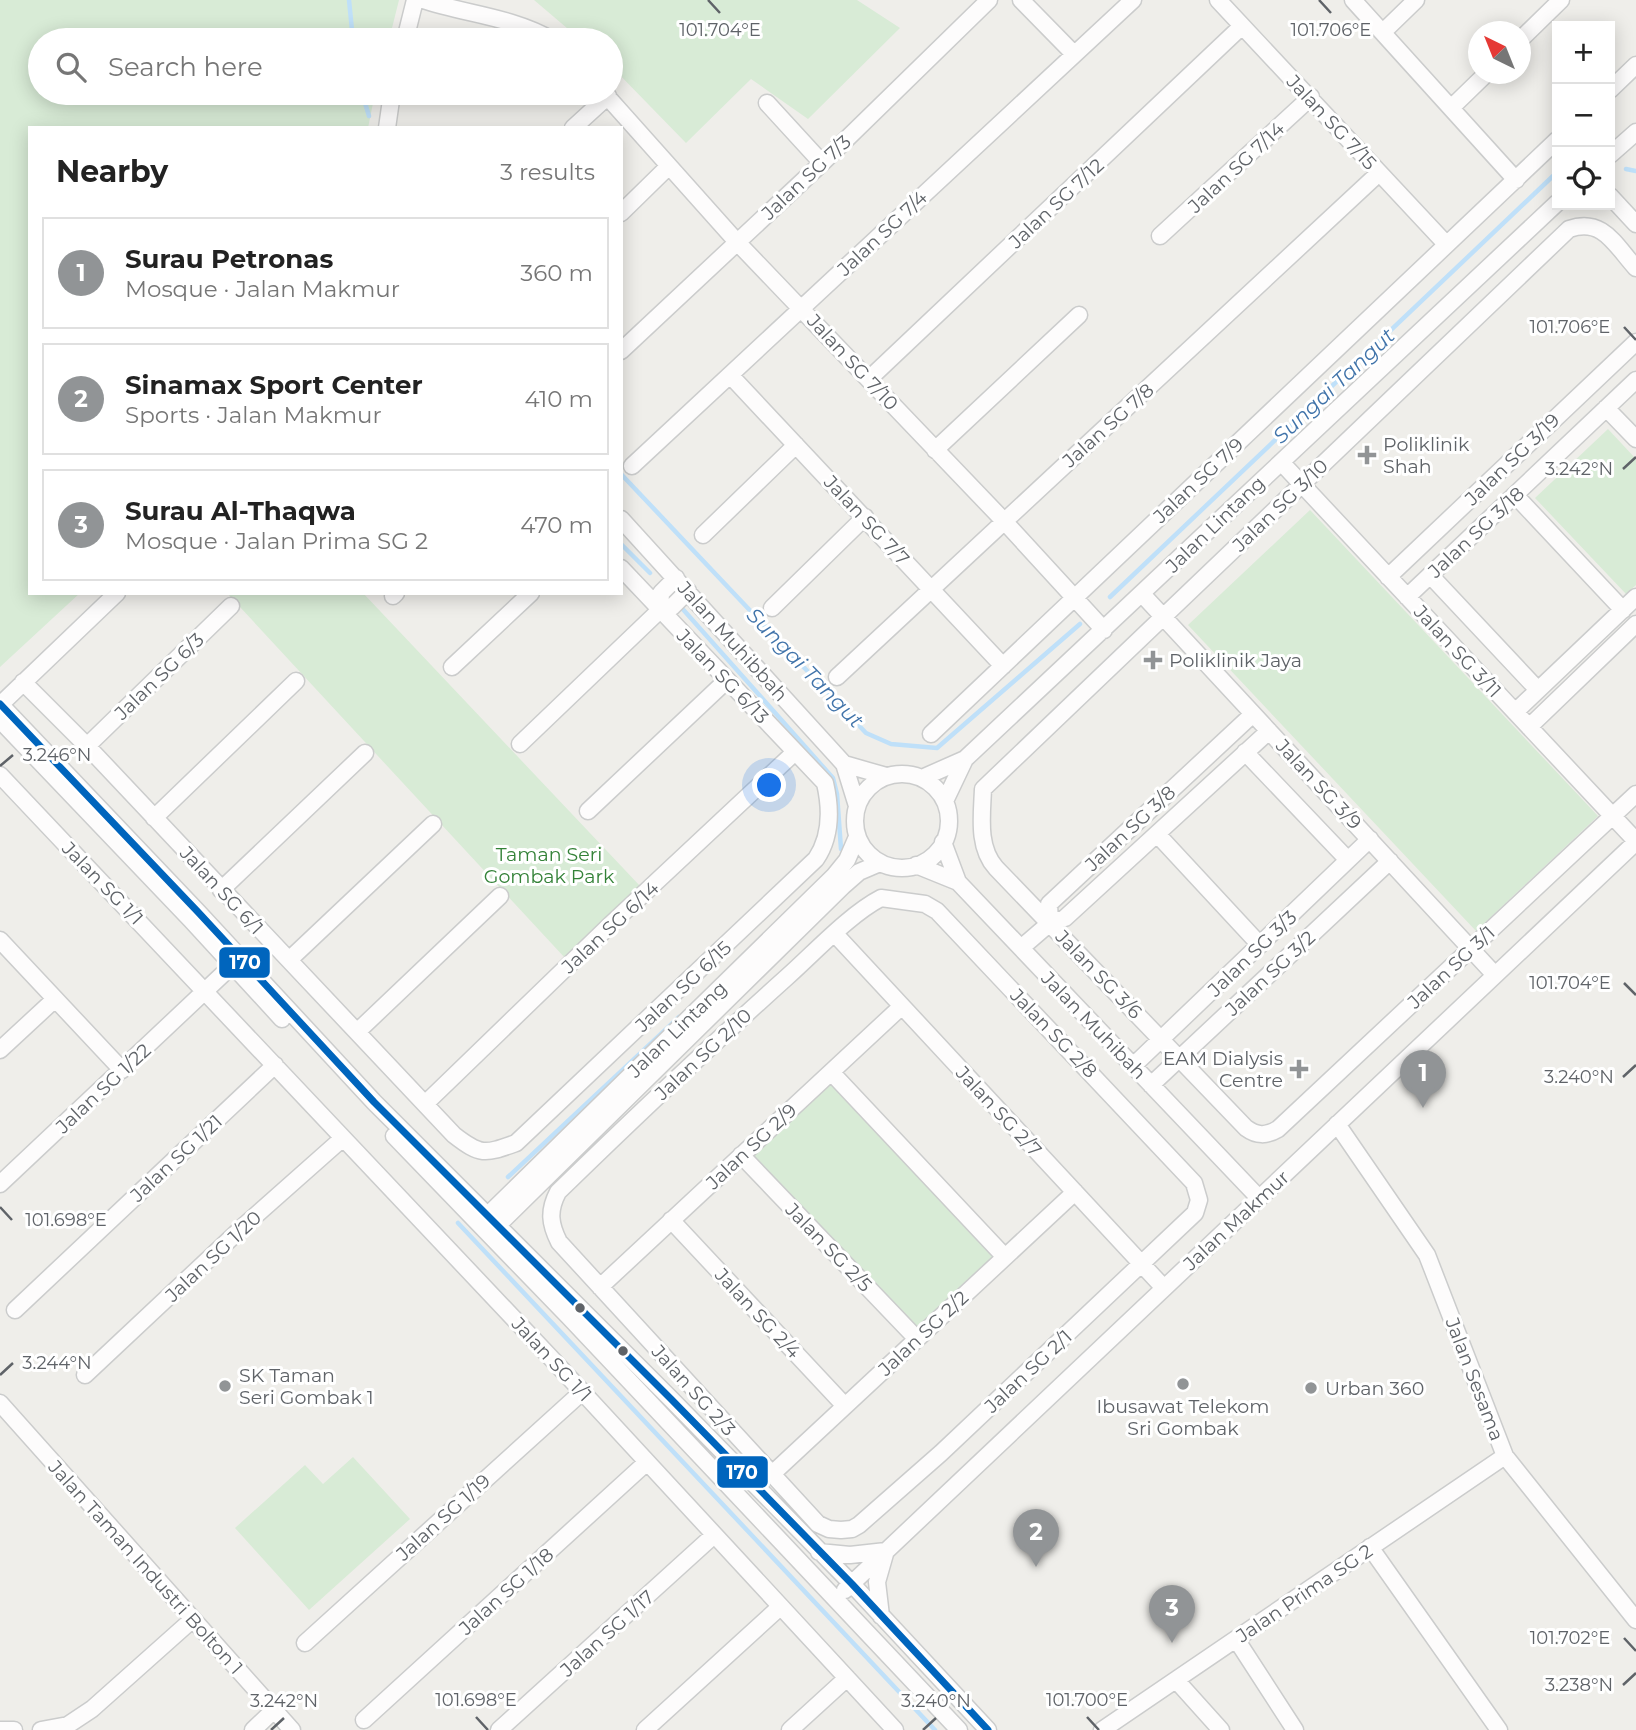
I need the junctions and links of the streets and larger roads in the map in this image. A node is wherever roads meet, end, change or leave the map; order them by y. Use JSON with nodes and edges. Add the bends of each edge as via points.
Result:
{"nodes":[{"id":1,"x":415,"y":0,"type":"edge"},
{"id":2,"x":423,"y":0,"type":"edge"},
{"id":3,"x":989,"y":0,"type":"edge"},
{"id":4,"x":1021,"y":0,"type":"edge"},
{"id":5,"x":1133,"y":0,"type":"edge"},
{"id":6,"x":1218,"y":0,"type":"edge"},
{"id":7,"x":1353,"y":0,"type":"edge"},
{"id":8,"x":1416,"y":0,"type":"edge"},
{"id":9,"x":1561,"y":0,"type":"edge"},
{"id":10,"x":1242,"y":26,"type":"junction"},
{"id":11,"x":408,"y":28,"type":"edge"},
{"id":12,"x":531,"y":28,"type":"edge"},
{"id":13,"x":1531,"y":30,"type":"edge"},
{"id":14,"x":1383,"y":32,"type":"junction"},
{"id":15,"x":1073,"y":53,"type":"junction"},
{"id":16,"x":1636,"y":65,"type":"edge"},
{"id":17,"x":1476,"y":84,"type":"edge"},
{"id":18,"x":1615,"y":85,"type":"edge"},
{"id":19,"x":1311,"y":97,"type":"junction"},
{"id":20,"x":767,"y":103,"type":"dead end"},
{"id":21,"x":391,"y":105,"type":"edge"},
{"id":22,"x":595,"y":105,"type":"edge"},
{"id":23,"x":616,"y":105,"type":"edge"},
{"id":24,"x":1451,"y":108,"type":"junction"},
{"id":25,"x":387,"y":126,"type":"edge"},
{"id":26,"x":575,"y":126,"type":"edge"},
{"id":27,"x":1636,"y":132,"type":"edge"},
{"id":28,"x":1552,"y":145,"type":"edge"},
{"id":29,"x":1615,"y":151,"type":"edge"},
{"id":30,"x":822,"y":163,"type":"junction"},
{"id":31,"x":669,"y":166,"type":"junction"},
{"id":32,"x":1379,"y":173,"type":"junction"},
{"id":33,"x":1516,"y":180,"type":"junction"},
{"id":34,"x":1615,"y":201,"type":"edge"},
{"id":35,"x":1552,"y":208,"type":"edge"},
{"id":36,"x":623,"y":211,"type":"edge"},
{"id":37,"x":1636,"y":224,"type":"edge"},
{"id":38,"x":1160,"y":236,"type":"dead end"},
{"id":39,"x":737,"y":242,"type":"junction"},
{"id":40,"x":1446,"y":244,"type":"junction"},
{"id":41,"x":1636,"y":268,"type":"edge"},
{"id":42,"x":802,"y":308,"type":"junction"},
{"id":43,"x":1079,"y":315,"type":"dead end"},
{"id":44,"x":1636,"y":342,"type":"edge"},
{"id":45,"x":623,"y":349,"type":"edge"},
{"id":46,"x":730,"y":375,"type":"junction"},
{"id":47,"x":869,"y":379,"type":"junction"},
{"id":48,"x":1636,"y":380,"type":"edge"},
{"id":49,"x":1606,"y":408,"type":"junction"},
{"id":50,"x":1636,"y":439,"type":"edge"},
{"id":51,"x":796,"y":445,"type":"junction"},
{"id":52,"x":1523,"y":449,"type":"junction"},
{"id":53,"x":935,"y":450,"type":"junction"},
{"id":54,"x":1281,"y":461,"type":"junction"},
{"id":55,"x":632,"y":466,"type":"dead end"},
{"id":56,"x":1542,"y":469,"type":"junction"},
{"id":57,"x":1302,"y":484,"type":"junction"},
{"id":58,"x":1515,"y":495,"type":"junction"},
{"id":59,"x":865,"y":517,"type":"junction"},
{"id":60,"x":623,"y":521,"type":"edge"},
{"id":61,"x":1004,"y":521,"type":"junction"},
{"id":62,"x":703,"y":535,"type":"dead end"},
{"id":63,"x":623,"y":570,"type":"edge"},
{"id":64,"x":1430,"y":575,"type":"junction"},
{"id":65,"x":1388,"y":577,"type":"junction"},
{"id":66,"x":676,"y":578,"type":"junction"},
{"id":67,"x":932,"y":588,"type":"junction"},
{"id":68,"x":688,"y":591,"type":"junction"},
{"id":69,"x":1142,"y":594,"type":"junction"},
{"id":70,"x":115,"y":595,"type":"edge"},
{"id":71,"x":529,"y":595,"type":"edge"},
{"id":72,"x":1073,"y":597,"type":"junction"},
{"id":73,"x":1407,"y":597,"type":"junction"},
{"id":74,"x":1636,"y":597,"type":"edge"},
{"id":75,"x":232,"y":606,"type":"dead end"},
{"id":76,"x":772,"y":608,"type":"dead end"},
{"id":77,"x":660,"y":610,"type":"junction"},
{"id":78,"x":1623,"y":610,"type":"junction"},
{"id":79,"x":1163,"y":616,"type":"junction"},
{"id":80,"x":1636,"y":624,"type":"edge"},
{"id":81,"x":1104,"y":630,"type":"junction"},
{"id":82,"x":1003,"y":666,"type":"junction"},
{"id":83,"x":452,"y":667,"type":"dead end"},
{"id":84,"x":837,"y":677,"type":"dead end"},
{"id":85,"x":727,"y":680,"type":"junction"},
{"id":86,"x":296,"y":681,"type":"dead end"},
{"id":87,"x":23,"y":682,"type":"junction"},
{"id":88,"x":1538,"y":690,"type":"junction"},
{"id":89,"x":0,"y":708,"type":"edge"},
{"id":90,"x":1515,"y":712,"type":"junction"},
{"id":91,"x":1253,"y":714,"type":"junction"},
{"id":92,"x":1529,"y":727,"type":"junction"},
{"id":93,"x":1269,"y":731,"type":"junction"},
{"id":94,"x":931,"y":734,"type":"dead end"},
{"id":95,"x":520,"y":744,"type":"dead end"},
{"id":96,"x":87,"y":746,"type":"junction"},
{"id":97,"x":795,"y":752,"type":"junction"},
{"id":98,"x":1245,"y":752,"type":"junction"},
{"id":99,"x":365,"y":753,"type":"dead end"},
{"id":100,"x":965,"y":759,"type":"junction"},
{"id":101,"x":844,"y":764,"type":"junction"},
{"id":102,"x":886,"y":776,"type":"junction"},
{"id":103,"x":922,"y":778,"type":"junction"},
{"id":104,"x":2,"y":781,"type":"edge"},
{"id":105,"x":825,"y":783,"type":"joint"},
{"id":106,"x":983,"y":789,"type":"joint"},
{"id":107,"x":1636,"y":794,"type":"edge"},
{"id":108,"x":945,"y":801,"type":"junction"},
{"id":109,"x":857,"y":806,"type":"junction"},
{"id":110,"x":588,"y":811,"type":"dead end"},
{"id":111,"x":1612,"y":816,"type":"junction"},
{"id":112,"x":154,"y":818,"type":"junction"},
{"id":113,"x":433,"y":824,"type":"dead end"},
{"id":114,"x":1157,"y":834,"type":"junction"},
{"id":115,"x":857,"y":837,"type":"junction"},
{"id":116,"x":1370,"y":839,"type":"junction"},
{"id":117,"x":1636,"y":841,"type":"edge"},
{"id":118,"x":943,"y":842,"type":"junction"},
{"id":119,"x":1348,"y":860,"type":"junction"},
{"id":120,"x":1390,"y":861,"type":"junction"},
{"id":121,"x":880,"y":863,"type":"junction"},
{"id":122,"x":916,"y":865,"type":"junction"},
{"id":123,"x":958,"y":882,"type":"junction"},
{"id":124,"x":221,"y":890,"type":"junction"},
{"id":125,"x":500,"y":897,"type":"dead end"},
{"id":126,"x":872,"y":902,"type":"joint"},
{"id":127,"x":1050,"y":923,"type":"junction"},
{"id":128,"x":835,"y":934,"type":"junction"},
{"id":129,"x":0,"y":940,"type":"edge"},
{"id":130,"x":1259,"y":945,"type":"junction"},
{"id":131,"x":1021,"y":948,"type":"junction"},
{"id":132,"x":1471,"y":948,"type":"junction"},
{"id":133,"x":289,"y":960,"type":"junction"},
{"id":134,"x":236,"y":961,"type":"junction"},
{"id":135,"x":1496,"y":975,"type":"junction"},
{"id":136,"x":206,"y":991,"type":"junction"},
{"id":137,"x":55,"y":999,"type":"junction"},
{"id":138,"x":902,"y":1006,"type":"junction"},
{"id":139,"x":358,"y":1031,"type":"junction"},
{"id":140,"x":1162,"y":1039,"type":"junction"},
{"id":141,"x":0,"y":1050,"type":"edge"},
{"id":142,"x":1179,"y":1057,"type":"junction"},
{"id":143,"x":275,"y":1065,"type":"junction"},
{"id":144,"x":1133,"y":1066,"type":"junction"},
{"id":145,"x":122,"y":1070,"type":"junction"},
{"id":146,"x":831,"y":1072,"type":"junction"},
{"id":147,"x":1151,"y":1085,"type":"junction"},
{"id":148,"x":426,"y":1103,"type":"junction"},
{"id":149,"x":1337,"y":1124,"type":"junction"},
{"id":150,"x":1263,"y":1134,"type":"joint"},
{"id":151,"x":343,"y":1138,"type":"junction"},
{"id":152,"x":483,"y":1152,"type":"joint"},
{"id":153,"x":741,"y":1155,"type":"junction"},
{"id":154,"x":0,"y":1184,"type":"edge"},
{"id":155,"x":1075,"y":1192,"type":"junction"},
{"id":156,"x":1259,"y":1198,"type":"junction"},
{"id":157,"x":1195,"y":1213,"type":"joint"},
{"id":158,"x":550,"y":1217,"type":"joint"},
{"id":159,"x":493,"y":1220,"type":"junction"},
{"id":160,"x":671,"y":1220,"type":"junction"},
{"id":161,"x":1005,"y":1257,"type":"junction"},
{"id":162,"x":1143,"y":1265,"type":"junction"},
{"id":163,"x":600,"y":1287,"type":"junction"},
{"id":164,"x":1164,"y":1288,"type":"junction"},
{"id":165,"x":15,"y":1310,"type":"dead end"},
{"id":166,"x":917,"y":1339,"type":"junction"},
{"id":167,"x":85,"y":1375,"type":"dead end"},
{"id":168,"x":688,"y":1383,"type":"junction"},
{"id":169,"x":582,"y":1391,"type":"junction"},
{"id":170,"x":671,"y":1399,"type":"junction"},
{"id":171,"x":0,"y":1403,"type":"edge"},
{"id":172,"x":845,"y":1406,"type":"junction"},
{"id":173,"x":1505,"y":1456,"type":"junction"},
{"id":174,"x":647,"y":1462,"type":"junction"},
{"id":175,"x":771,"y":1475,"type":"junction"},
{"id":176,"x":859,"y":1525,"type":"joint"},
{"id":177,"x":714,"y":1535,"type":"junction"},
{"id":178,"x":1370,"y":1548,"type":"junction"},
{"id":179,"x":886,"y":1551,"type":"junction"},
{"id":180,"x":819,"y":1552,"type":"junction"},
{"id":181,"x":852,"y":1584,"type":"junction"},
{"id":182,"x":836,"y":1599,"type":"junction"},
{"id":183,"x":780,"y":1608,"type":"junction"},
{"id":184,"x":881,"y":1615,"type":"junction"},
{"id":185,"x":193,"y":1619,"type":"junction"},
{"id":186,"x":1636,"y":1620,"type":"edge"},
{"id":187,"x":1236,"y":1639,"type":"junction"},
{"id":188,"x":305,"y":1643,"type":"dead end"},
{"id":189,"x":847,"y":1678,"type":"junction"},
{"id":190,"x":1176,"y":1680,"type":"junction"},
{"id":191,"x":274,"y":1710,"type":"junction"},
{"id":192,"x":364,"y":1720,"type":"dead end"},
{"id":193,"x":0,"y":1730,"type":"edge"},
{"id":194,"x":14,"y":1730,"type":"edge"},
{"id":195,"x":41,"y":1730,"type":"edge"},
{"id":196,"x":253,"y":1730,"type":"edge"},
{"id":197,"x":292,"y":1730,"type":"edge"},
{"id":198,"x":499,"y":1730,"type":"edge"},
{"id":199,"x":645,"y":1730,"type":"edge"},
{"id":200,"x":790,"y":1730,"type":"edge"},
{"id":201,"x":895,"y":1730,"type":"edge"},
{"id":202,"x":959,"y":1730,"type":"edge"},
{"id":203,"x":988,"y":1730,"type":"edge"},
{"id":204,"x":1102,"y":1730,"type":"edge"},
{"id":205,"x":1221,"y":1730,"type":"edge"},
{"id":206,"x":1295,"y":1730,"type":"edge"},
{"id":207,"x":1499,"y":1730,"type":"edge"}],
"edges":[{"from":1,"to":11,"type":"street"},
{"from":2,"to":12,"type":"street"},
{"from":3,"to":30,"type":"street","name":"Jalan SG 7/3"},
{"from":4,"to":15,"type":"street"},
{"from":5,"to":15,"type":"street","name":"Jalan SG 7/4"},
{"from":6,"to":10,"type":"street","name":"Jalan SG 7/15"},
{"from":7,"to":14,"type":"street"},
{"from":8,"to":14,"type":"street"},
{"from":9,"to":13,"type":"street"},
{"from":10,"to":19,"type":"street","name":"Jalan SG 7/15"},
{"from":10,"to":47,"type":"street","name":"Jalan SG 7/12"},
{"from":14,"to":24,"type":"street"},
{"from":15,"to":42,"type":"street","name":"Jalan SG 7/4"},
{"from":16,"to":18,"type":"street"},
{"from":17,"to":24,"type":"street"},
{"from":19,"to":32,"type":"street","name":"Jalan SG 7/15"},
{"from":19,"to":38,"type":"street","name":"Jalan SG 7/14"},
{"from":20,"to":30,"type":"street"},
{"from":21,"to":25,"type":"street"},
{"from":22,"to":26,"type":"street"},
{"from":23,"to":31,"type":"street","name":"Jalan SG 7/10"},
{"from":24,"to":33,"type":"street"},
{"from":27,"to":29,"type":"street"},
{"from":28,"to":33,"type":"street","name":"Jalan SG 7/9"},
{"from":30,"to":39,"type":"street","name":"Jalan SG 7/3"},
{"from":31,"to":36,"type":"street"},
{"from":31,"to":39,"type":"street","name":"Jalan SG 7/10"},
{"from":32,"to":40,"type":"street","name":"Jalan SG 7/15"},
{"from":32,"to":61,"type":"street","name":"Jalan SG 7/8"},
{"from":33,"to":40,"type":"street","name":"Jalan SG 7/9"},
{"from":34,"to":37,"type":"street"},
{"from":35,"to":54,"type":"street","name":"Jalan Lintang"},
{"from":39,"to":42,"type":"street","name":"Jalan SG 7/10"},
{"from":39,"to":45,"type":"street","name":"Jalan SG 7/3"},
{"from":40,"to":72,"type":"street","name":"Jalan SG 7/9"},
{"from":41,"to":57,"type":"street","name":"Jalan SG 3/10","via":[[1598,228],[1581,225],[1569,229]]},
{"from":42,"to":46,"type":"street","name":"Jalan SG 7/4"},
{"from":42,"to":47,"type":"street","name":"Jalan SG 7/10"},
{"from":43,"to":53,"type":"street"},
{"from":44,"to":52,"type":"street","name":"Jalan SG 3/19"},
{"from":46,"to":51,"type":"street","name":"Jalan SG 7/7"},
{"from":46,"to":55,"type":"street","name":"Jalan SG 7/4"},
{"from":47,"to":53,"type":"street","name":"Jalan SG 7/10"},
{"from":48,"to":49,"type":"street","name":"Jalan SG 3/18"},
{"from":49,"to":50,"type":"street"},
{"from":49,"to":56,"type":"street","name":"Jalan SG 3/18"},
{"from":51,"to":59,"type":"street","name":"Jalan SG 7/7"},
{"from":51,"to":62,"type":"street"},
{"from":52,"to":56,"type":"street"},
{"from":52,"to":65,"type":"street","name":"Jalan SG 3/19"},
{"from":53,"to":61,"type":"street","name":"Jalan SG 7/10"},
{"from":54,"to":57,"type":"street","name":"Jalan SG 3/11"},
{"from":54,"to":69,"type":"street","name":"Jalan Lintang"},
{"from":56,"to":58,"type":"street","name":"Jalan SG 3/18"},
{"from":57,"to":65,"type":"street","name":"Jalan SG 3/11"},
{"from":57,"to":79,"type":"street","name":"Jalan SG 3/10"},
{"from":58,"to":64,"type":"street","name":"Jalan SG 3/18"},
{"from":58,"to":78,"type":"street"},
{"from":59,"to":67,"type":"street","name":"Jalan SG 7/7"},
{"from":59,"to":76,"type":"street"},
{"from":60,"to":66,"type":"street","name":"Jalan Muhibbah"},
{"from":61,"to":67,"type":"street","name":"Jalan SG 7/8"},
{"from":61,"to":72,"type":"street","name":"Jalan SG 7/10"},
{"from":63,"to":77,"type":"street","name":"Jalan SG 6/13"},
{"from":64,"to":73,"type":"street","name":"Jalan SG 3/18"},
{"from":64,"to":88,"type":"street"},
{"from":65,"to":73,"type":"street","name":"Jalan SG 3/11"},
{"from":66,"to":68,"type":"street","name":"Jalan Muhibbah"},
{"from":66,"to":77,"type":"street","via":[[661,593]]},
{"from":67,"to":82,"type":"street","name":"Jalan SG 7/7"},
{"from":67,"to":84,"type":"street","name":"Jalan SG 7/8"},
{"from":68,"to":77,"type":"street","via":[[672,607]]},
{"from":68,"to":101,"type":"street","name":"Jalan Muhibbah"},
{"from":69,"to":79,"type":"street","name":"Jalan SG 3/9"},
{"from":69,"to":81,"type":"street","name":"Jalan Lintang"},
{"from":70,"to":87,"type":"street"},
{"from":71,"to":83,"type":"street"},
{"from":72,"to":81,"type":"street","name":"Jalan SG 7/10"},
{"from":72,"to":82,"type":"street","name":"Jalan SG 7/9"},
{"from":73,"to":90,"type":"street","name":"Jalan SG 3/11"},
{"from":74,"to":78,"type":"street"},
{"from":75,"to":96,"type":"street","name":"Jalan SG 6/3"},
{"from":77,"to":85,"type":"street","name":"Jalan SG 6/13"},
{"from":77,"to":95,"type":"street"},
{"from":78,"to":88,"type":"street"},
{"from":79,"to":91,"type":"street","name":"Jalan SG 3/9"},
{"from":79,"to":106,"type":"street","name":"Jalan SG 3/10"},
{"from":80,"to":92,"type":"street"},
{"from":81,"to":100,"type":"street","name":"Jalan Lintang"},
{"from":82,"to":94,"type":"street","name":"Jalan SG 7/9"},
{"from":85,"to":97,"type":"street","name":"Jalan SG 6/13"},
{"from":85,"to":110,"type":"street"},
{"from":86,"to":112,"type":"street"},
{"from":87,"to":89,"type":"street"},
{"from":87,"to":96,"type":"street","name":"Jalan SG 6/1"},
{"from":88,"to":90,"type":"street"},
{"from":89,"to":134,"type":"street"},
{"from":90,"to":92,"type":"street","name":"Jalan SG 3/11"},
{"from":91,"to":93,"type":"street","name":"Jalan SG 3/9"},
{"from":91,"to":127,"type":"street","name":"Jalan SG 3/8","via":[[1049,904]]},
{"from":92,"to":111,"type":"street","name":"Jalan SG 3/11"},
{"from":93,"to":98,"type":"street"},
{"from":93,"to":116,"type":"street","name":"Jalan SG 3/9"},
{"from":96,"to":112,"type":"street","name":"Jalan SG 6/1"},
{"from":97,"to":105,"type":"street","name":"Jalan SG 6/13"},
{"from":97,"to":148,"type":"street","name":"Jalan SG 6/14"},
{"from":98,"to":114,"type":"street"},
{"from":98,"to":119,"type":"street"},
{"from":99,"to":124,"type":"street"},
{"from":100,"to":103,"type":"street","name":"Jalan Lintang"},
{"from":100,"to":108,"type":"street","name":"Jalan Lintang"},
{"from":101,"to":102,"type":"street"},
{"from":101,"to":109,"type":"street","name":"Jalan Muhibbah"},
{"from":102,"to":103,"type":"street"},
{"from":102,"to":109,"type":"street","via":[[868,788]]},
{"from":103,"to":108,"type":"street"},
{"from":104,"to":136,"type":"street","name":"Jalan SG 1/1"},
{"from":105,"to":152,"type":"street","name":"Jalan SG 6/15","via":[[828,829],[825,846],[816,859],[516,1143]]},
{"from":106,"to":127,"type":"street","name":"Jalan SG 3/6","via":[[986,858]]},
{"from":107,"to":111,"type":"street","name":"Jalan SG 3/1"},
{"from":108,"to":118,"type":"street","via":[[949,822]]},
{"from":109,"to":115,"type":"street"},
{"from":111,"to":117,"type":"street","name":"Jalan SG 3/11"},
{"from":111,"to":132,"type":"street","name":"Jalan SG 3/1"},
{"from":112,"to":124,"type":"street","name":"Jalan SG 6/1"},
{"from":113,"to":133,"type":"street"},
{"from":114,"to":127,"type":"street","via":[[1065,918]]},
{"from":114,"to":130,"type":"street"},
{"from":115,"to":121,"type":"street"},
{"from":115,"to":159,"type":"street","name":"Jalan Lintang","via":[[834,876]]},
{"from":116,"to":119,"type":"street","name":"Jalan SG 3/3"},
{"from":116,"to":120,"type":"street","name":"Jalan SG 3/9"},
{"from":117,"to":135,"type":"street","name":"Jalan Makmur"},
{"from":118,"to":122,"type":"street","via":[[932,856]]},
{"from":118,"to":123,"type":"street","name":"Jalan Muhibah"},
{"from":119,"to":130,"type":"street","name":"Jalan SG 3/3"},
{"from":120,"to":132,"type":"street","name":"Jalan SG 3/9"},
{"from":120,"to":142,"type":"street","name":"Jalan SG 3/2"},
{"from":121,"to":122,"type":"street","via":[[904,868]]},
{"from":121,"to":159,"type":"street","name":"Jalan Lintang","via":[[843,886]]},
{"from":122,"to":123,"type":"street","name":"Jalan Muhibah"},
{"from":123,"to":131,"type":"street","name":"Jalan Muhibah"},
{"from":124,"to":133,"type":"street","name":"Jalan SG 6/1"},
{"from":125,"to":139,"type":"street"},
{"from":126,"to":128,"type":"street","name":"Jalan SG 2/10"},
{"from":126,"to":157,"type":"street","name":"Jalan SG 2/8","via":[[894,899],[925,904],[937,911],[1194,1183],[1199,1200]]},
{"from":127,"to":131,"type":"street","name":"Jalan SG 3/8"},
{"from":127,"to":140,"type":"street","name":"Jalan SG 3/6"},
{"from":128,"to":138,"type":"street","name":"Jalan SG 2/7"},
{"from":128,"to":158,"type":"street","name":"Jalan SG 2/10","via":[[558,1192]]},
{"from":129,"to":137,"type":"street"},
{"from":130,"to":140,"type":"street","name":"Jalan SG 3/3"},
{"from":131,"to":144,"type":"street","name":"Jalan Muhibah"},
{"from":132,"to":135,"type":"street","name":"Jalan SG 3/9"},
{"from":132,"to":150,"type":"street","name":"Jalan SG 3/1","via":[[1278,1129]]},
{"from":133,"to":139,"type":"street","name":"Jalan SG 6/1"},
{"from":134,"to":136,"type":"street"},
{"from":134,"to":159,"type":"street"},
{"from":134,"to":182,"type":"street"},
{"from":135,"to":149,"type":"street","name":"Jalan Makmur"},
{"from":136,"to":143,"type":"street","name":"Jalan SG 1/1"},
{"from":136,"to":145,"type":"street","name":"Jalan SG 1/22"},
{"from":137,"to":141,"type":"street"},
{"from":137,"to":145,"type":"street"},
{"from":138,"to":146,"type":"street","name":"Jalan SG 2/9"},
{"from":138,"to":155,"type":"street","name":"Jalan SG 2/7"},
{"from":139,"to":148,"type":"street","name":"Jalan SG 6/1"},
{"from":140,"to":142,"type":"street","name":"Jalan SG 3/6"},
{"from":140,"to":144,"type":"street","name":"Jalan SG 3/3"},
{"from":142,"to":147,"type":"street","name":"Jalan SG 3/2"},
{"from":142,"to":150,"type":"street","name":"Jalan SG 3/6","via":[[1246,1128]]},
{"from":143,"to":151,"type":"street","name":"Jalan SG 1/1"},
{"from":143,"to":165,"type":"street","name":"Jalan SG 1/21"},
{"from":144,"to":147,"type":"street","name":"Jalan Muhibah"},
{"from":145,"to":154,"type":"street","name":"Jalan SG 1/22"},
{"from":146,"to":153,"type":"street","name":"Jalan SG 2/9"},
{"from":146,"to":161,"type":"street"},
{"from":147,"to":156,"type":"street","name":"Jalan Muhibah"},
{"from":148,"to":152,"type":"street","name":"Jalan SG 6/1","via":[[454,1135]]},
{"from":149,"to":156,"type":"street","name":"Jalan Makmur"},
{"from":149,"to":173,"type":"street","name":"Jalan Sesama","via":[[1427,1255]]},
{"from":151,"to":167,"type":"street","name":"Jalan SG 1/20"},
{"from":151,"to":169,"type":"street","name":"Jalan SG 1/1"},
{"from":153,"to":160,"type":"street","name":"Jalan SG 2/9"},
{"from":153,"to":166,"type":"street","name":"Jalan SG 2/5"},
{"from":155,"to":161,"type":"street","name":"Jalan SG 2/2"},
{"from":155,"to":162,"type":"street","name":"Jalan SG 2/7"},
{"from":156,"to":164,"type":"street","name":"Jalan Makmur"},
{"from":157,"to":162,"type":"street","name":"Jalan SG 2/1"},
{"from":158,"to":163,"type":"street","name":"Jalan SG 2/3","via":[[559,1242]]},
{"from":159,"to":170,"type":"street"},
{"from":160,"to":163,"type":"street","name":"Jalan SG 2/9"},
{"from":160,"to":172,"type":"street","name":"Jalan SG 2/4"},
{"from":161,"to":166,"type":"street","name":"Jalan SG 2/2"},
{"from":162,"to":164,"type":"street","name":"Jalan SG 2/7"},
{"from":162,"to":176,"type":"street","name":"Jalan SG 2/1"},
{"from":163,"to":168,"type":"street","name":"Jalan SG 2/3"},
{"from":164,"to":179,"type":"street","name":"Jalan Makmur"},
{"from":166,"to":172,"type":"street","name":"Jalan SG 2/2"},
{"from":168,"to":170,"type":"street"},
{"from":168,"to":175,"type":"street","name":"Jalan SG 2/3"},
{"from":169,"to":174,"type":"street","name":"Jalan SG 1/1"},
{"from":169,"to":188,"type":"street","name":"Jalan SG 1/19"},
{"from":170,"to":180,"type":"street"},
{"from":171,"to":185,"type":"street","name":"Jalan Taman Industri Bolton 1"},
{"from":172,"to":175,"type":"street","name":"Jalan SG 2/2"},
{"from":173,"to":178,"type":"street","name":"Jalan Prima SG 2"},
{"from":173,"to":186,"type":"street","name":"Jalan Sesama"},
{"from":174,"to":177,"type":"street","name":"Jalan SG 1/1"},
{"from":174,"to":192,"type":"street","name":"Jalan SG 1/18"},
{"from":175,"to":176,"type":"street","name":"Jalan SG 2/3","via":[[818,1524],[829,1530]]},
{"from":177,"to":183,"type":"street","name":"Jalan SG 1/1"},
{"from":177,"to":198,"type":"street","name":"Jalan SG 1/17"},
{"from":178,"to":187,"type":"street","name":"Jalan Prima SG 2"},
{"from":178,"to":207,"type":"street"},
{"from":179,"to":180,"type":"street"},
{"from":179,"to":181,"type":"street","name":"Jalan Makmur"},
{"from":179,"to":184,"type":"street","via":[[877,1582]]},
{"from":180,"to":181,"type":"street"},
{"from":181,"to":182,"type":"street","name":"Jalan Makmur"},
{"from":181,"to":184,"type":"street"},
{"from":182,"to":202,"type":"street"},
{"from":183,"to":189,"type":"street","name":"Jalan SG 1/1"},
{"from":183,"to":199,"type":"street"},
{"from":184,"to":203,"type":"street"},
{"from":185,"to":191,"type":"street","name":"Jalan Taman Industri Bolton 1"},
{"from":185,"to":195,"type":"street","via":[[92,1709],[68,1726]]},
{"from":187,"to":190,"type":"street","name":"Jalan Prima SG 2"},
{"from":187,"to":206,"type":"street"},
{"from":189,"to":200,"type":"street"},
{"from":189,"to":201,"type":"street","name":"Jalan SG 1/1"},
{"from":190,"to":204,"type":"street","name":"Jalan Prima SG 2"},
{"from":190,"to":205,"type":"street"},
{"from":191,"to":196,"type":"street"},
{"from":191,"to":197,"type":"street","name":"Jalan Taman Industri Bolton 1"},
{"from":193,"to":194,"type":"street"}]}
